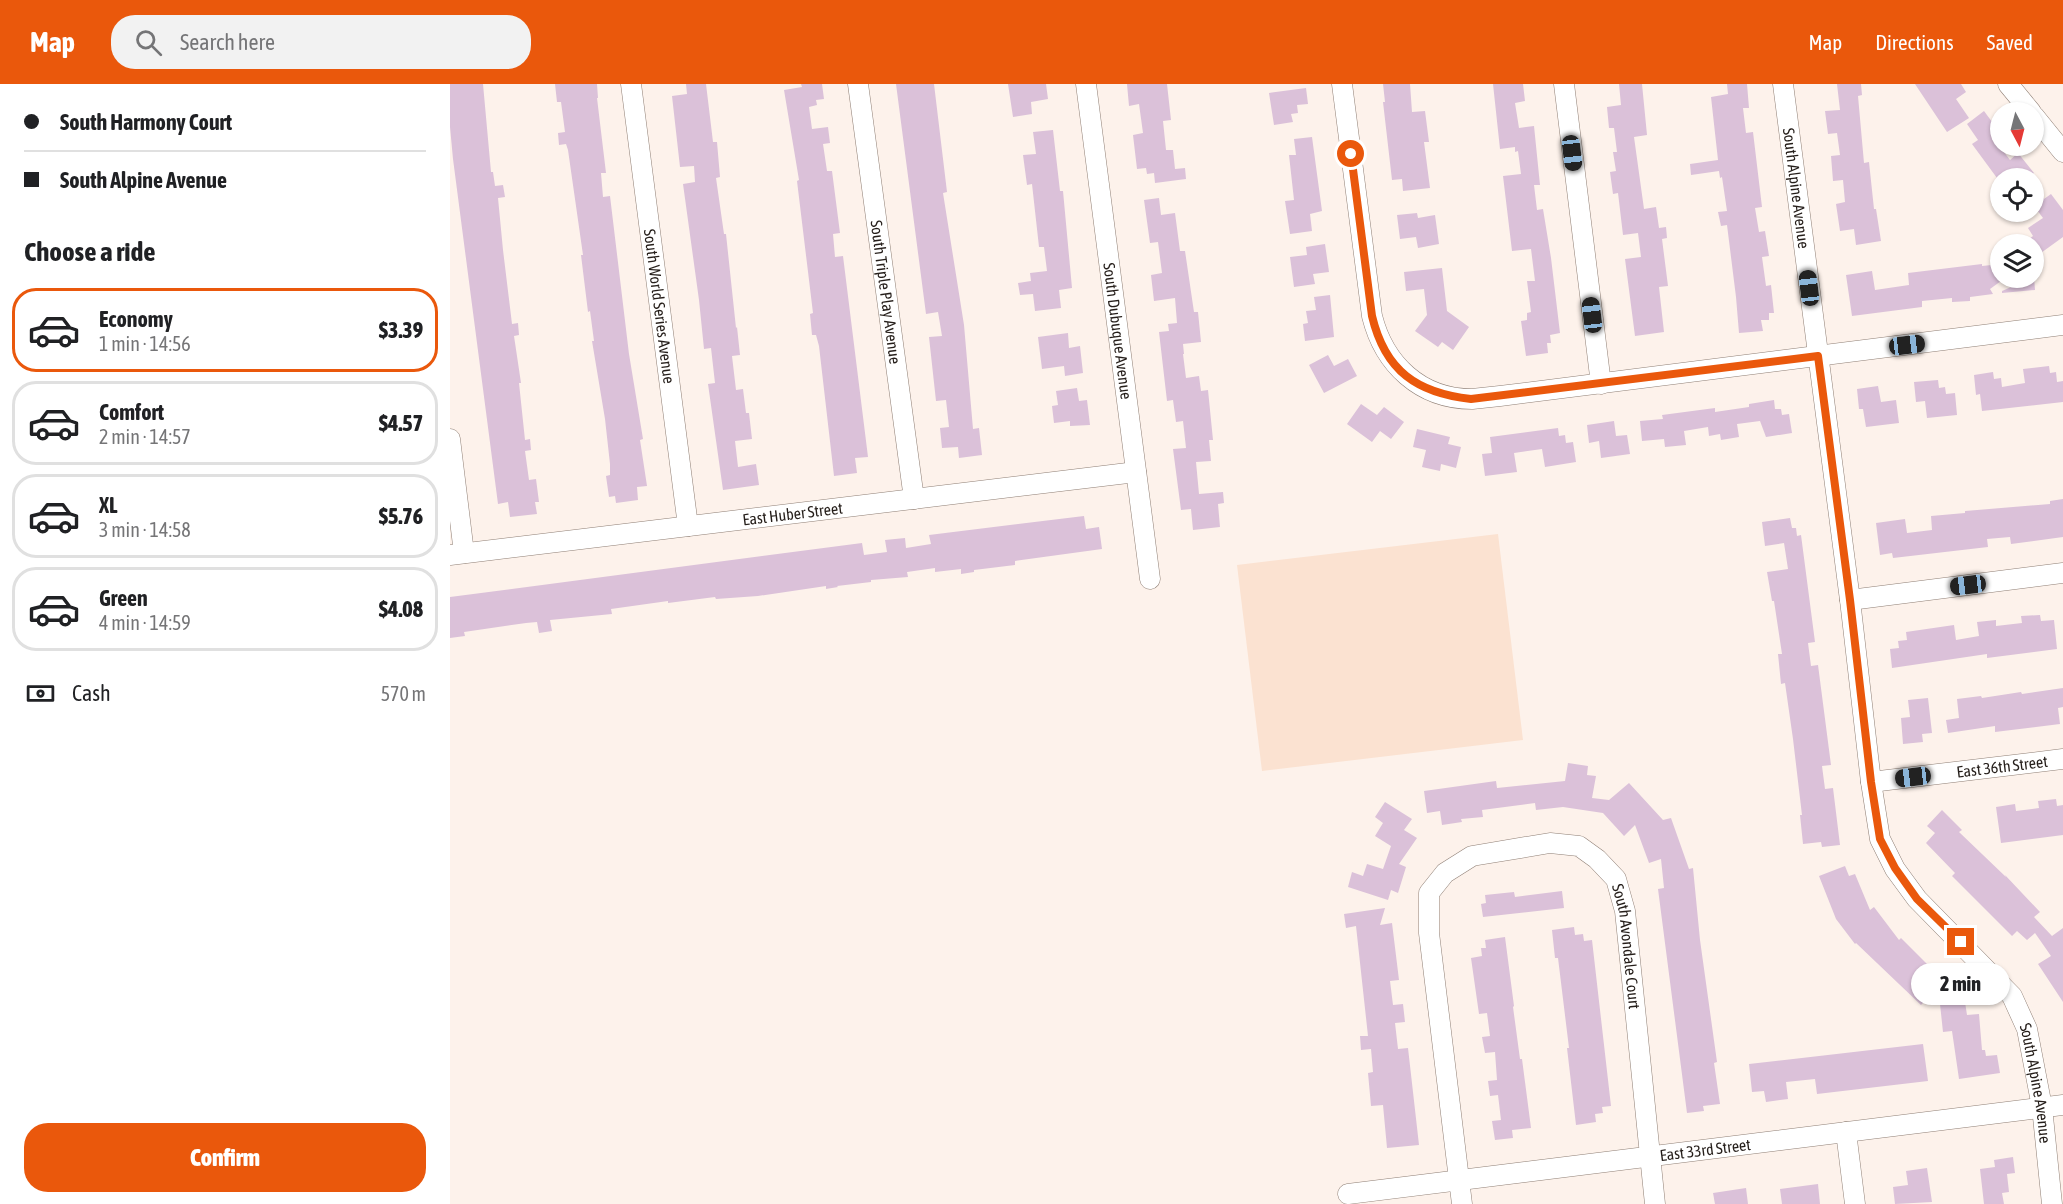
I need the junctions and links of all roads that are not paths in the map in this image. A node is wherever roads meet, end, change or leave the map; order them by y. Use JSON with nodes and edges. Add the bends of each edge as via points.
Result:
{"nodes":[{"id":1,"x":631,"y":84,"type":"edge"},
{"id":2,"x":858,"y":84,"type":"edge"},
{"id":3,"x":1086,"y":84,"type":"edge"},
{"id":4,"x":1342,"y":84,"type":"edge"},
{"id":5,"x":1564,"y":84,"type":"edge"},
{"id":6,"x":1783,"y":84,"type":"edge"},
{"id":7,"x":2008,"y":84,"type":"edge"},
{"id":8,"x":2023,"y":102,"type":"edge"},
{"id":9,"x":2044,"y":128,"type":"edge"},
{"id":10,"x":2063,"y":152,"type":"edge"},
{"id":11,"x":2063,"y":326,"type":"edge"},
{"id":12,"x":1818,"y":356,"type":"junction"},
{"id":13,"x":1600,"y":384,"type":"junction"},
{"id":14,"x":450,"y":439,"type":"edge"},
{"id":15,"x":1137,"y":472,"type":"junction"},
{"id":16,"x":914,"y":499,"type":"junction"},
{"id":17,"x":688,"y":526,"type":"junction"},
{"id":18,"x":457,"y":554,"type":"edge"},
{"id":19,"x":2063,"y":573,"type":"edge"},
{"id":20,"x":1150,"y":579,"type":"dead end"},
{"id":21,"x":1850,"y":600,"type":"junction"},
{"id":22,"x":2063,"y":759,"type":"edge"},
{"id":23,"x":1871,"y":782,"type":"junction"},
{"id":24,"x":2063,"y":1105,"type":"edge"},
{"id":25,"x":2042,"y":1107,"type":"junction"},
{"id":26,"x":1846,"y":1132,"type":"junction"},
{"id":27,"x":1649,"y":1156,"type":"junction"},
{"id":28,"x":1459,"y":1179,"type":"junction"},
{"id":29,"x":1348,"y":1194,"type":"dead end"},
{"id":30,"x":1462,"y":1204,"type":"edge"},
{"id":31,"x":1656,"y":1204,"type":"edge"},
{"id":32,"x":1855,"y":1204,"type":"edge"},
{"id":33,"x":2052,"y":1204,"type":"edge"}],
"edges":[{"from":1,"to":17,"type":"street","name":"South World Series Avenue"},
{"from":2,"to":16,"type":"street","name":"South Triple Play Avenue"},
{"from":3,"to":15,"type":"street","name":"South Dubuque Avenue"},
{"from":4,"to":13,"type":"street","via":[[1372,316],[1381,345],[1401,372],[1437,393],[1471,399]]},
{"from":5,"to":13,"type":"street"},
{"from":6,"to":12,"type":"street","name":"South Alpine Avenue"},
{"from":7,"to":8,"type":"street"},
{"from":9,"to":10,"type":"street"},
{"from":11,"to":12,"type":"street"},
{"from":12,"to":13,"type":"street"},
{"from":12,"to":21,"type":"street","name":"South Alpine Avenue"},
{"from":14,"to":18,"type":"street"},
{"from":15,"to":16,"type":"street","name":"East Huber Street"},
{"from":15,"to":20,"type":"street","name":"South Dubuque Avenue"},
{"from":16,"to":17,"type":"street","name":"East Huber Street"},
{"from":17,"to":18,"type":"street","name":"East Huber Street"},
{"from":19,"to":21,"type":"street"},
{"from":21,"to":23,"type":"street","name":"South Alpine Avenue"},
{"from":22,"to":23,"type":"street","name":"East 36th Street"},
{"from":23,"to":25,"type":"street","name":"South Alpine Avenue","via":[[1880,839],[1895,868],[1917,899],[2012,996],[2027,1029]]},
{"from":24,"to":25,"type":"street","name":"East 33rd Street"},
{"from":25,"to":26,"type":"street","name":"East 33rd Street"},
{"from":25,"to":33,"type":"street","name":"South Alpine Avenue"},
{"from":26,"to":27,"type":"street","name":"East 33rd Street"},
{"from":26,"to":32,"type":"street"},
{"from":27,"to":28,"type":"street","name":"East 33rd Street"},
{"from":27,"to":28,"type":"street","name":"South Avondale Court","via":[[1624,911],[1616,879],[1578,846],[1550,843],[1472,856],[1445,873],[1429,893],[1428,933]]},
{"from":27,"to":31,"type":"street","name":"South Avondale Court"},
{"from":28,"to":29,"type":"street","name":"East 33rd Street"},
{"from":28,"to":30,"type":"street","name":"South Avondale Court"}]}
